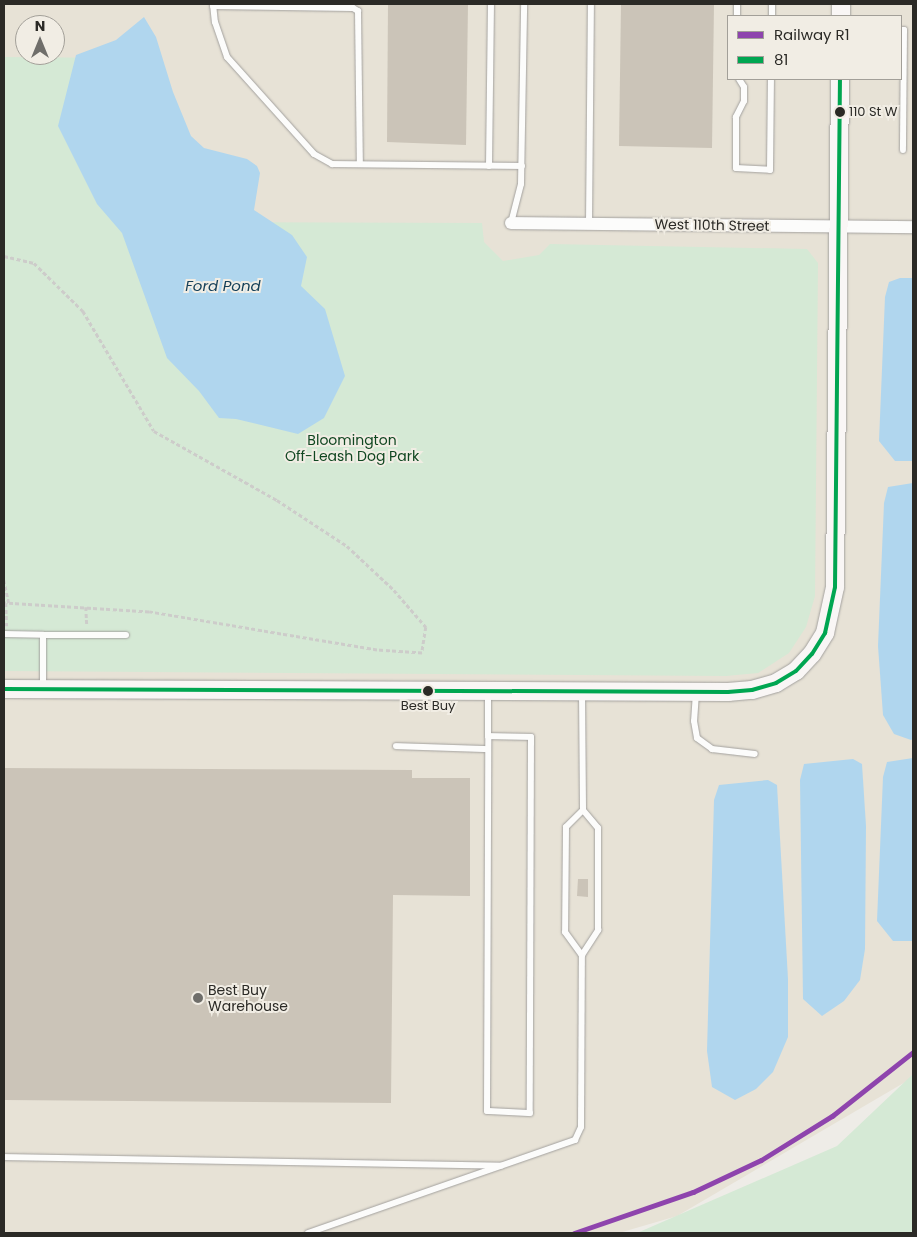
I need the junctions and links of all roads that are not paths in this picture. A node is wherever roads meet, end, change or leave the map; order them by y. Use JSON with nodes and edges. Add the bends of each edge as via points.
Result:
{"nodes":[{"id":1,"x":491,"y":4,"type":"edge"},
{"id":2,"x":524,"y":4,"type":"edge"},
{"id":3,"x":590,"y":4,"type":"edge"},
{"id":4,"x":213,"y":5,"type":"edge"},
{"id":5,"x":902,"y":30,"type":"edge"},
{"id":6,"x":740,"y":80,"type":"edge"},
{"id":7,"x":771,"y":80,"type":"edge"},
{"id":8,"x":840,"y":80,"type":"edge"},
{"id":9,"x":903,"y":150,"type":"dead end"},
{"id":10,"x":360,"y":164,"type":"junction"},
{"id":11,"x":489,"y":166,"type":"junction"},
{"id":12,"x":522,"y":166,"type":"junction"},
{"id":13,"x":511,"y":223,"type":"joint"},
{"id":14,"x":589,"y":224,"type":"junction"},
{"id":15,"x":838,"y":226,"type":"junction"},
{"id":16,"x":913,"y":227,"type":"edge"},
{"id":17,"x":5,"y":634,"type":"edge"},
{"id":18,"x":43,"y":634,"type":"junction"},
{"id":19,"x":126,"y":635,"type":"dead end"},
{"id":20,"x":4,"y":690,"type":"edge"},
{"id":21,"x":42,"y":690,"type":"junction"},
{"id":22,"x":488,"y":691,"type":"junction"},
{"id":23,"x":582,"y":692,"type":"junction"},
{"id":24,"x":696,"y":692,"type":"junction"},
{"id":25,"x":488,"y":736,"type":"junction"},
{"id":26,"x":396,"y":746,"type":"dead end"},
{"id":27,"x":488,"y":749,"type":"junction"},
{"id":28,"x":755,"y":754,"type":"dead end"},
{"id":29,"x":583,"y":810,"type":"junction"},
{"id":30,"x":582,"y":955,"type":"junction"},
{"id":31,"x":4,"y":1157,"type":"edge"},
{"id":32,"x":501,"y":1166,"type":"junction"},
{"id":33,"x":308,"y":1233,"type":"edge"}],
"edges":[{"from":1,"to":11,"type":"lane"},
{"from":2,"to":12,"type":"lane"},
{"from":3,"to":14,"type":"lane"},
{"from":4,"to":10,"type":"lane","via":[[227,57],[314,154],[332,164]]},
{"from":4,"to":10,"type":"lane","via":[[353,8],[358,11]]},
{"from":5,"to":9,"type":"lane"},
{"from":6,"to":7,"type":"lane","via":[[744,87],[744,101],[736,117],[736,168],[770,170]]},
{"from":8,"to":15,"type":"street"},
{"from":10,"to":11,"type":"lane"},
{"from":11,"to":12,"type":"lane"},
{"from":12,"to":13,"type":"lane","via":[[522,184]]},
{"from":13,"to":14,"type":"street","name":"West 110th Street"},
{"from":14,"to":15,"type":"street","name":"West 110th Street"},
{"from":15,"to":16,"type":"street","name":"West 110th Street"},
{"from":15,"to":24,"type":"street","via":[[835,587],[825,633],[796,671],[776,683],[752,690]]},
{"from":17,"to":18,"type":"lane"},
{"from":18,"to":19,"type":"lane"},
{"from":18,"to":21,"type":"lane"},
{"from":20,"to":21,"type":"street"},
{"from":21,"to":22,"type":"street"},
{"from":22,"to":23,"type":"street"},
{"from":22,"to":25,"type":"lane"},
{"from":23,"to":24,"type":"street"},
{"from":23,"to":29,"type":"lane"},
{"from":24,"to":28,"type":"lane","via":[[694,721],[697,738],[712,749]]},
{"from":25,"to":27,"type":"lane"},
{"from":25,"to":27,"type":"lane","via":[[531,737],[530,1113],[487,1111]]},
{"from":26,"to":27,"type":"lane"},
{"from":29,"to":30,"type":"lane","via":[[598,828],[598,930]]},
{"from":29,"to":30,"type":"lane","via":[[566,827],[565,932]]},
{"from":30,"to":32,"type":"lane","via":[[581,1127],[575,1140]]},
{"from":31,"to":32,"type":"lane"},
{"from":32,"to":33,"type":"lane"}]}
